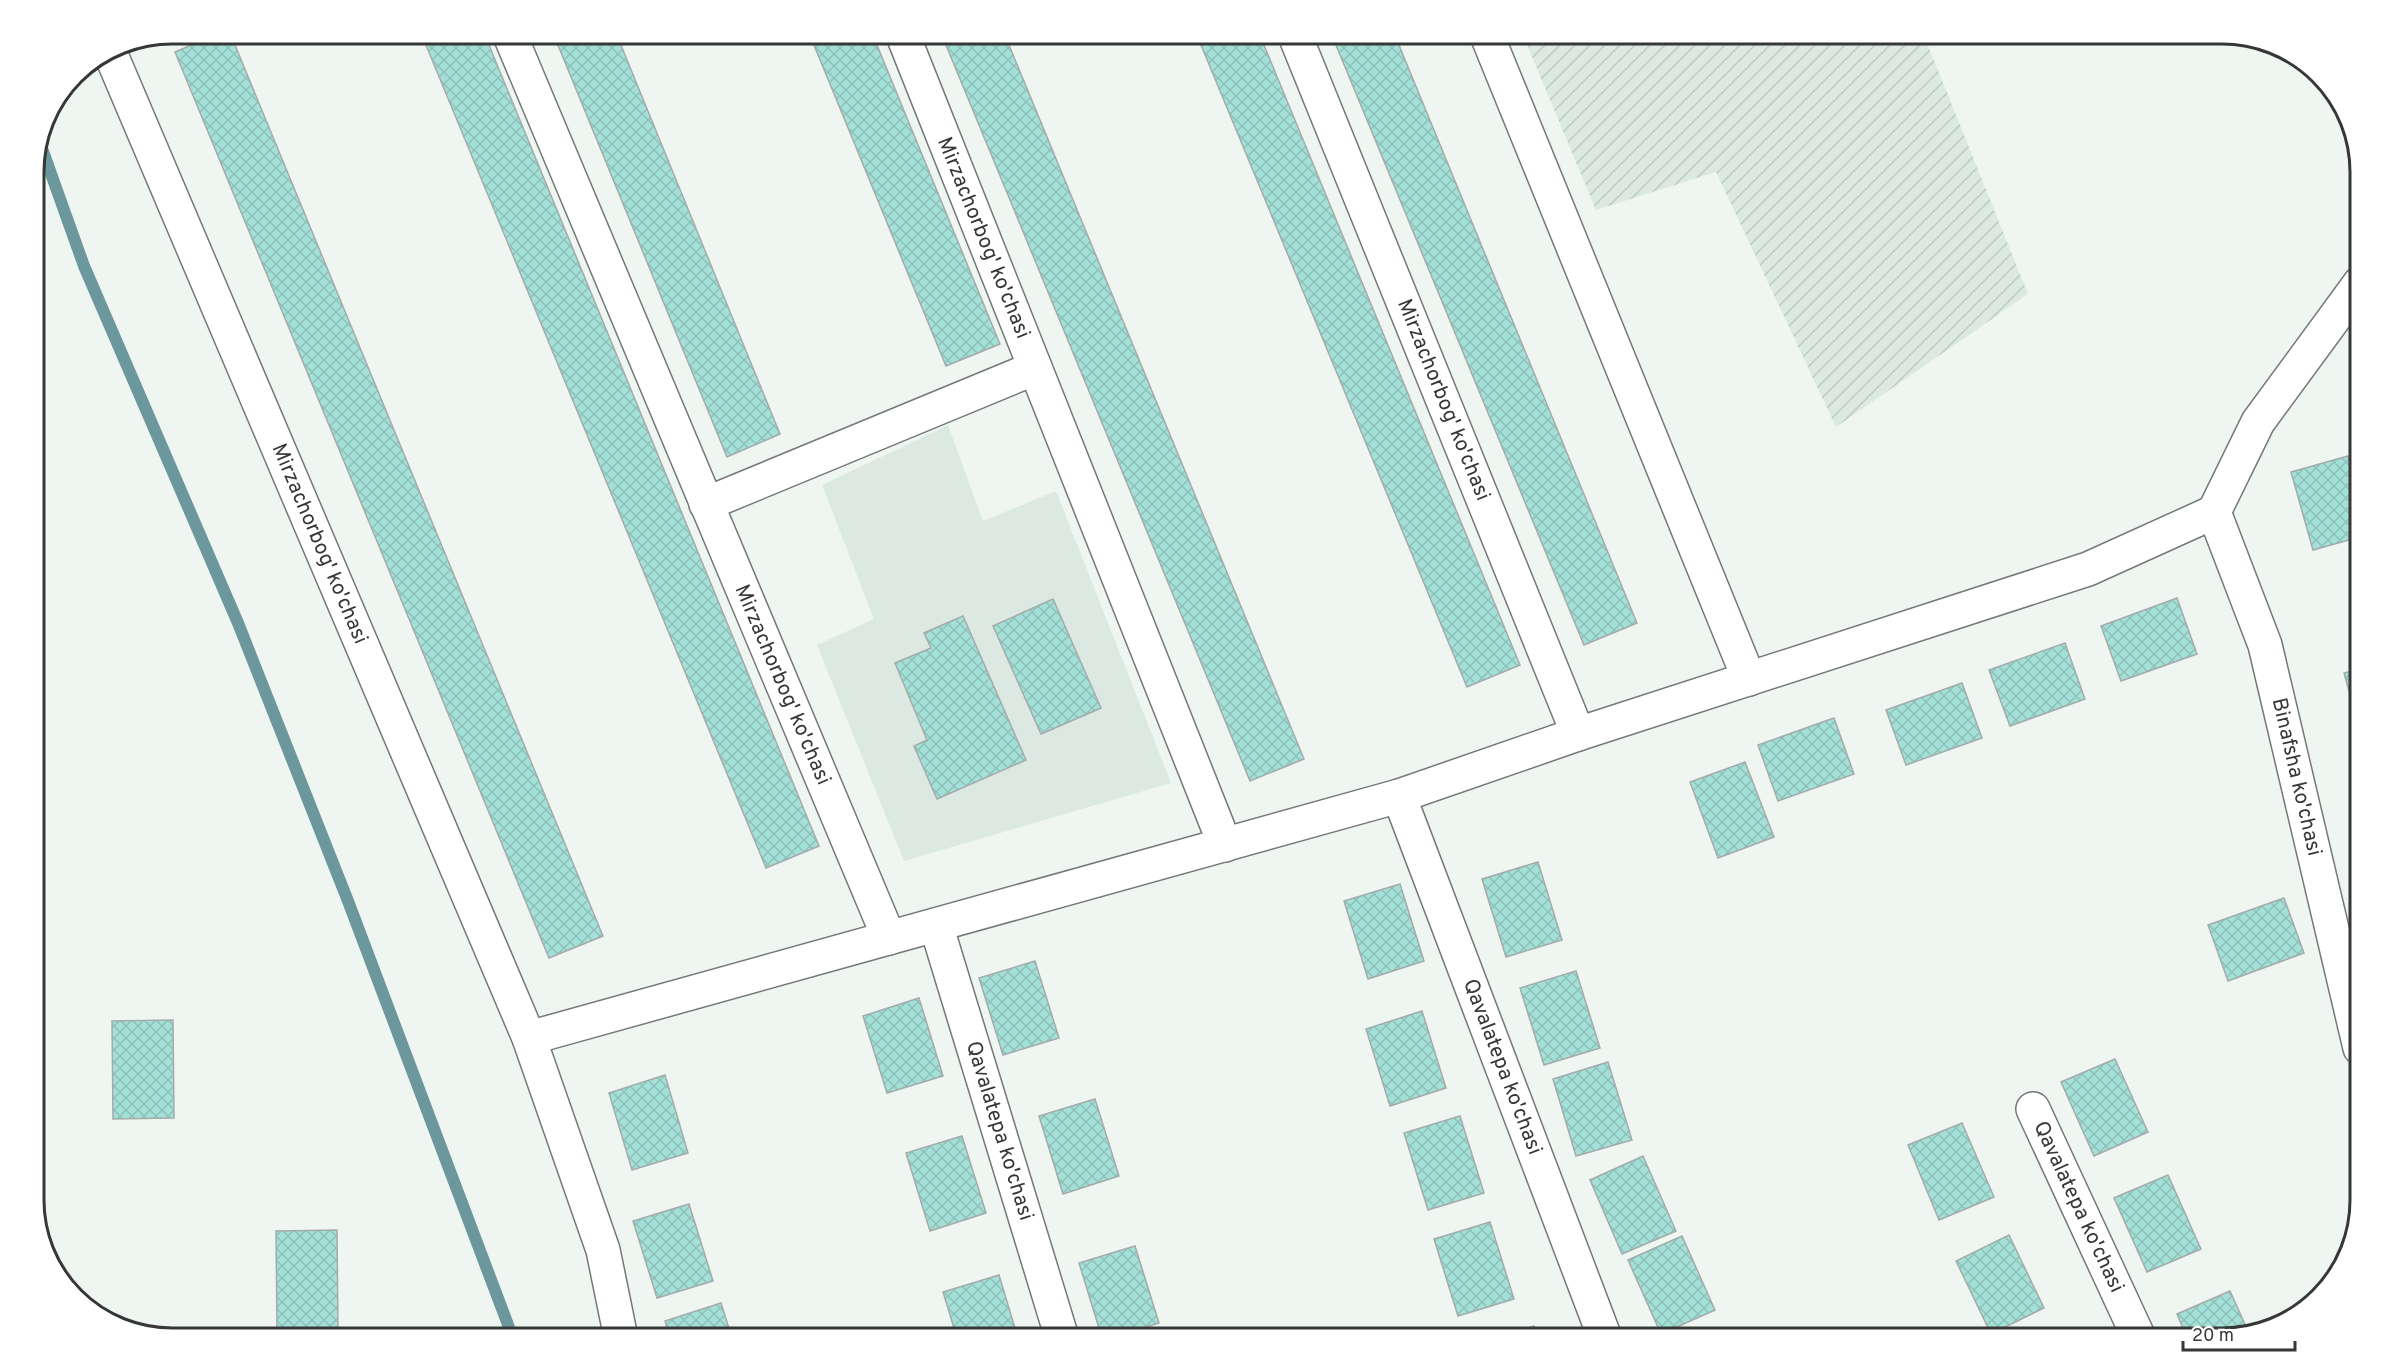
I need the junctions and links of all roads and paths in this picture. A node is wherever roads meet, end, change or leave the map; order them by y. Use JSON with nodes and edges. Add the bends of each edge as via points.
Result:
{"nodes":[{"id":1,"x":514,"y":44,"type":"edge"},
{"id":2,"x":906,"y":44,"type":"edge"},
{"id":3,"x":1297,"y":44,"type":"edge"},
{"id":4,"x":1490,"y":44,"type":"edge"},
{"id":5,"x":113,"y":59,"type":"edge"},
{"id":6,"x":2349,"y":298,"type":"edge"},
{"id":7,"x":1035,"y":368,"type":"junction"},
{"id":8,"x":706,"y":504,"type":"junction"},
{"id":9,"x":2214,"y":512,"type":"junction"},
{"id":10,"x":1749,"y":679,"type":"junction"},
{"id":11,"x":1578,"y":734,"type":"junction"},
{"id":12,"x":1399,"y":796,"type":"junction"},
{"id":13,"x":1225,"y":845,"type":"junction"},
{"id":14,"x":936,"y":925,"type":"junction"},
{"id":15,"x":888,"y":938,"type":"junction"},
{"id":16,"x":2350,"y":1005,"type":"edge"},
{"id":17,"x":529,"y":1038,"type":"junction"},
{"id":18,"x":2033,"y":1109,"type":"dead end"},
{"id":19,"x":619,"y":1328,"type":"edge"},
{"id":20,"x":1059,"y":1328,"type":"edge"},
{"id":21,"x":1601,"y":1328,"type":"edge"},
{"id":22,"x":2134,"y":1328,"type":"edge"}],
"edges":[{"from":1,"to":8,"type":"street","name":"Mirzachorbog' ko'chasi"},
{"from":2,"to":7,"type":"street","name":"Mirzachorbog' ko'chasi"},
{"from":3,"to":11,"type":"street","name":"Mirzachorbog' ko'chasi"},
{"from":4,"to":10,"type":"street"},
{"from":5,"to":17,"type":"street","name":"Mirzachorbog' ko'chasi"},
{"from":6,"to":9,"type":"street","via":[[2258,422]]},
{"from":7,"to":8,"type":"street"},
{"from":7,"to":13,"type":"street","name":"Mirzachorbog' ko'chasi"},
{"from":8,"to":15,"type":"street","name":"Mirzachorbog' ko'chasi"},
{"from":9,"to":10,"type":"street","via":[[2088,569]]},
{"from":9,"to":16,"type":"street","name":"Binafsha ko'chasi","via":[[2265,645]]},
{"from":10,"to":11,"type":"street"},
{"from":11,"to":12,"type":"street"},
{"from":12,"to":13,"type":"street"},
{"from":12,"to":21,"type":"street","name":"Qavalatepa ko'chasi"},
{"from":13,"to":14,"type":"street"},
{"from":14,"to":15,"type":"street"},
{"from":14,"to":20,"type":"street","name":"Qavalatepa ko'chasi"},
{"from":15,"to":17,"type":"street"},
{"from":17,"to":19,"type":"street","name":"Mirzachorbog' ko'chasi","via":[[603,1250]]},
{"from":18,"to":22,"type":"street","name":"Qavalatepa ko'chasi"}]}
